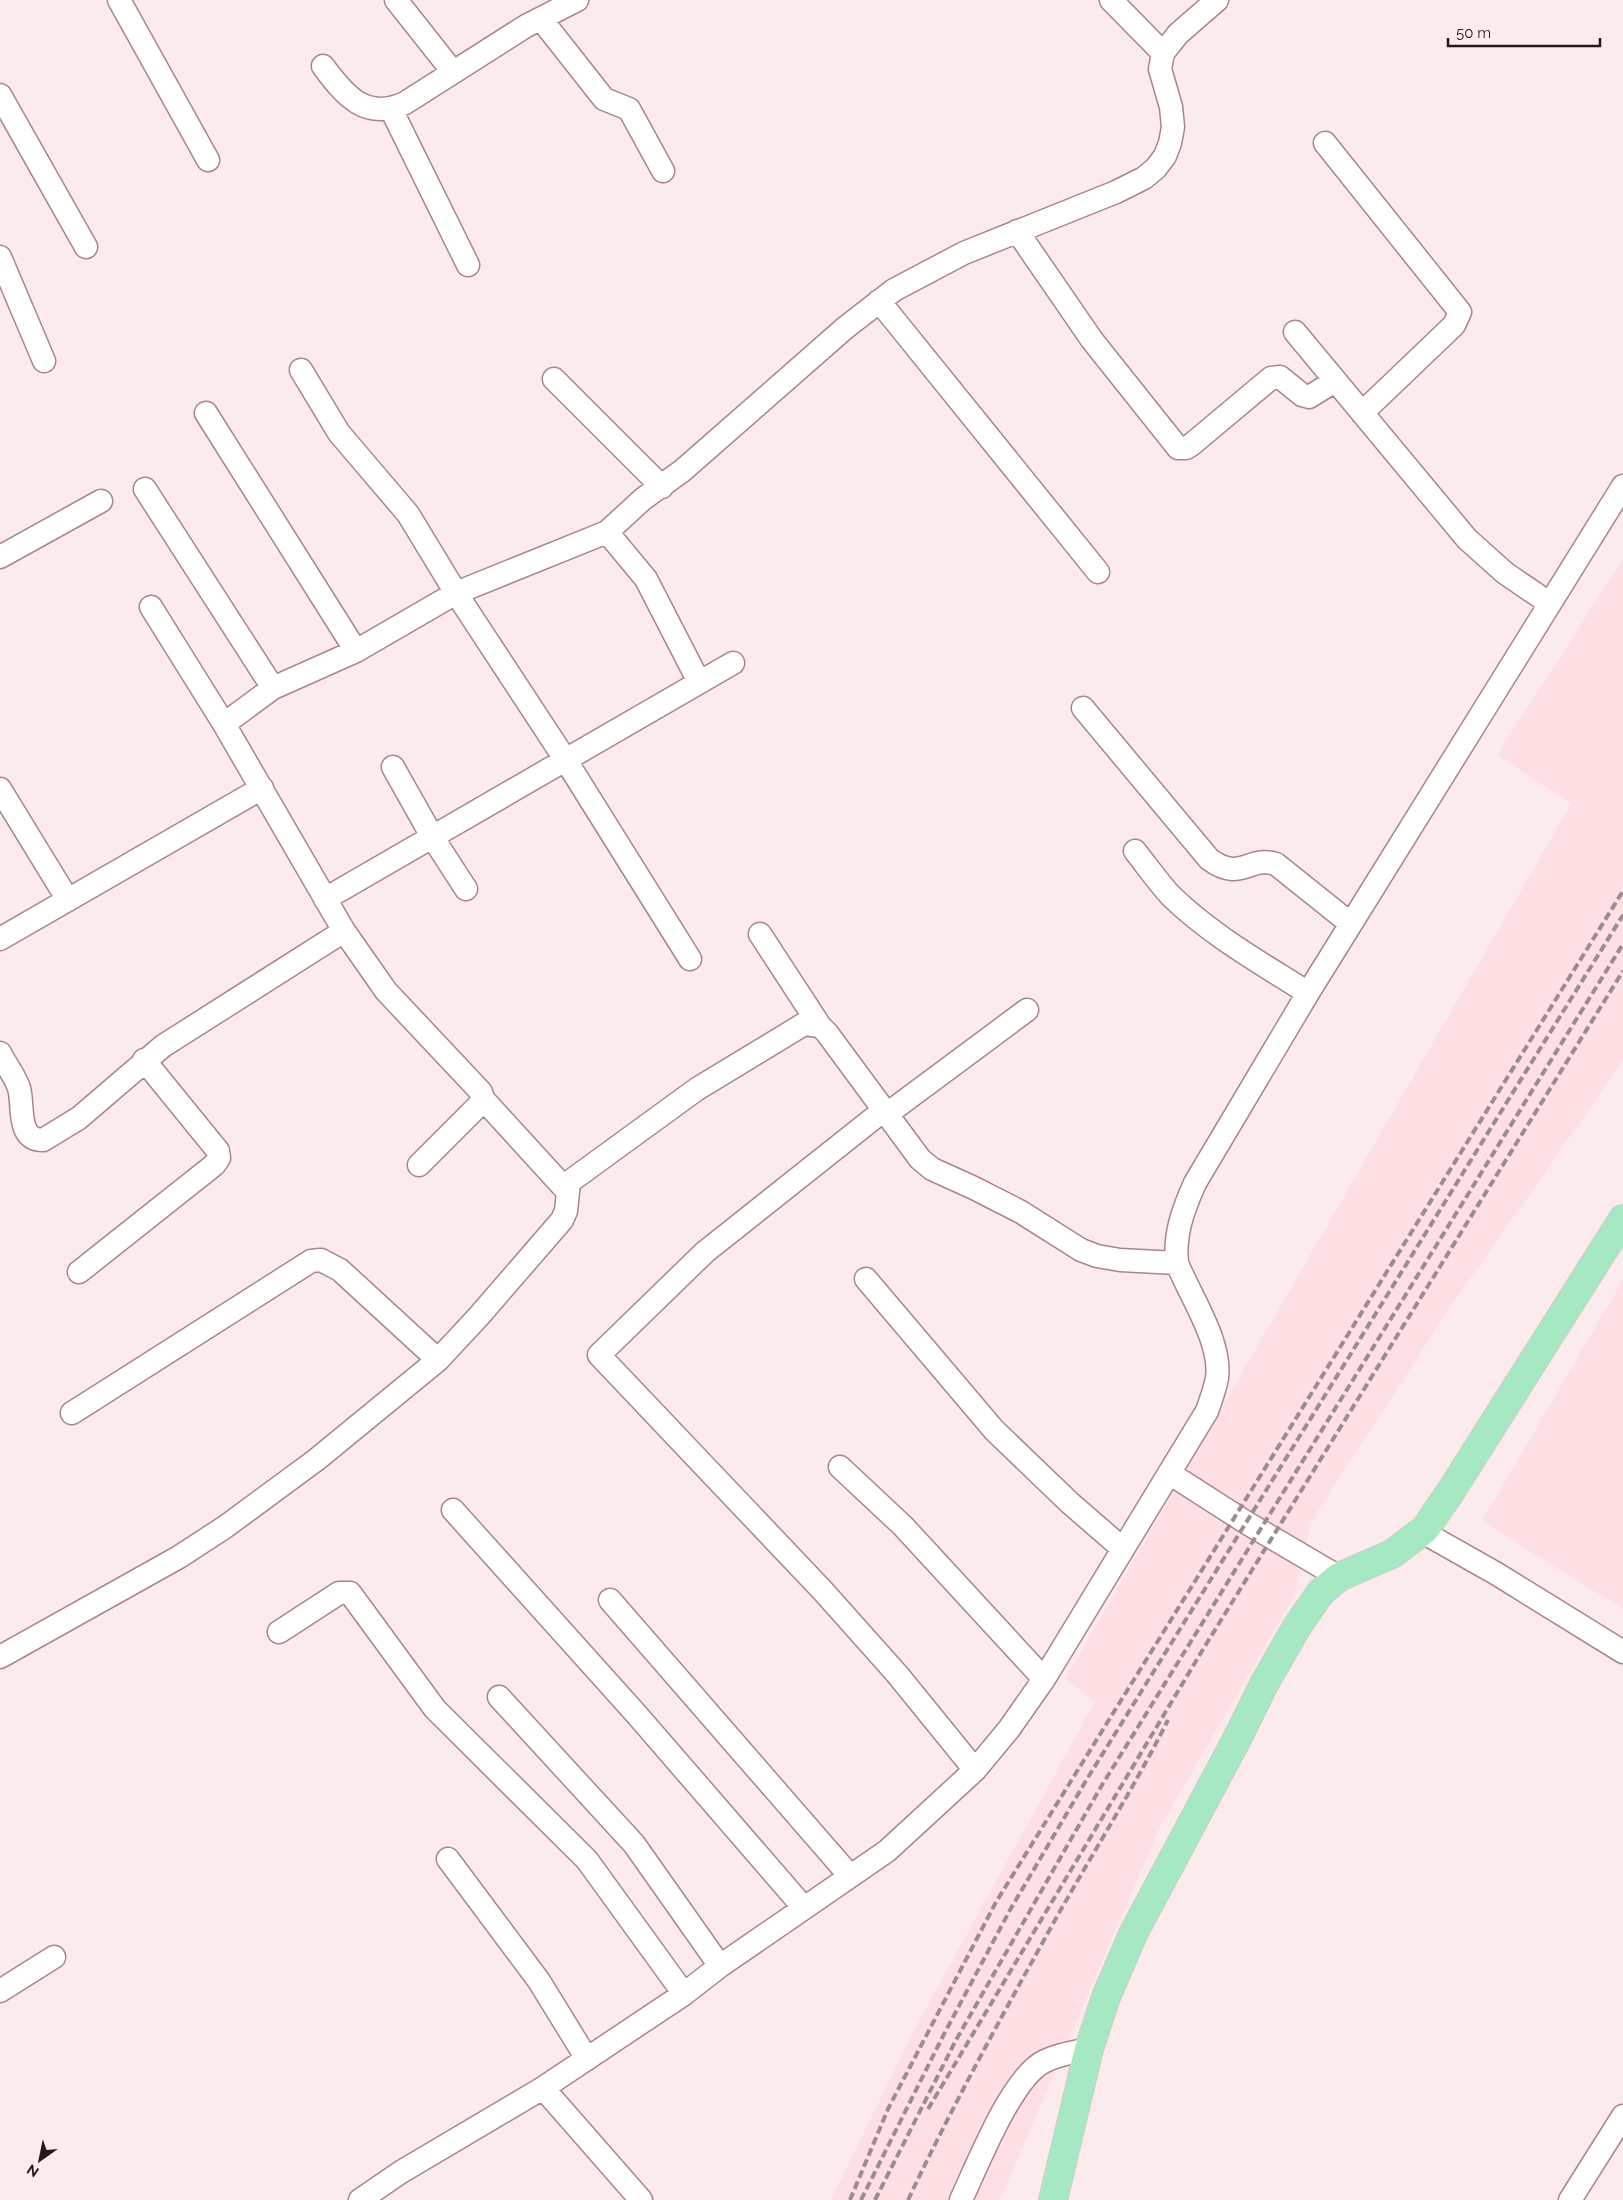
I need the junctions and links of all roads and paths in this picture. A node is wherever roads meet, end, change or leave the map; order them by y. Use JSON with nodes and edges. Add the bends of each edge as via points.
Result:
{"nodes":[{"id":1,"x":119,"y":0,"type":"edge"},
{"id":2,"x":396,"y":0,"type":"edge"},
{"id":3,"x":578,"y":0,"type":"edge"},
{"id":4,"x":1111,"y":0,"type":"edge"},
{"id":5,"x":1217,"y":0,"type":"edge"},
{"id":6,"x":541,"y":19,"type":"junction"},
{"id":7,"x":1163,"y":53,"type":"junction"},
{"id":8,"x":323,"y":66,"type":"dead end"},
{"id":9,"x":453,"y":72,"type":"junction"},
{"id":10,"x":0,"y":95,"type":"edge"},
{"id":11,"x":391,"y":109,"type":"junction"},
{"id":12,"x":1325,"y":143,"type":"dead end"},
{"id":13,"x":208,"y":160,"type":"dead end"},
{"id":14,"x":664,"y":171,"type":"dead end"},
{"id":15,"x":1017,"y":231,"type":"junction"},
{"id":16,"x":86,"y":247,"type":"dead end"},
{"id":17,"x":0,"y":257,"type":"edge"},
{"id":18,"x":468,"y":265,"type":"dead end"},
{"id":19,"x":879,"y":302,"type":"junction"},
{"id":20,"x":1295,"y":332,"type":"dead end"},
{"id":21,"x":44,"y":361,"type":"dead end"},
{"id":22,"x":301,"y":370,"type":"dead end"},
{"id":23,"x":554,"y":379,"type":"dead end"},
{"id":24,"x":1335,"y":381,"type":"junction"},
{"id":25,"x":206,"y":413,"type":"dead end"},
{"id":26,"x":1362,"y":413,"type":"junction"},
{"id":27,"x":1623,"y":486,"type":"edge"},
{"id":28,"x":662,"y":487,"type":"junction"},
{"id":29,"x":145,"y":489,"type":"dead end"},
{"id":30,"x":100,"y":501,"type":"dead end"},
{"id":31,"x":607,"y":532,"type":"junction"},
{"id":32,"x":0,"y":557,"type":"edge"},
{"id":33,"x":1098,"y":572,"type":"dead end"},
{"id":34,"x":456,"y":593,"type":"junction"},
{"id":35,"x":1549,"y":603,"type":"junction"},
{"id":36,"x":151,"y":607,"type":"dead end"},
{"id":37,"x":356,"y":651,"type":"junction"},
{"id":38,"x":732,"y":663,"type":"dead end"},
{"id":39,"x":699,"y":682,"type":"junction"},
{"id":40,"x":273,"y":688,"type":"junction"},
{"id":41,"x":1083,"y":708,"type":"dead end"},
{"id":42,"x":224,"y":724,"type":"junction"},
{"id":43,"x":565,"y":759,"type":"junction"},
{"id":44,"x":393,"y":767,"type":"dead end"},
{"id":45,"x":262,"y":788,"type":"junction"},
{"id":46,"x":0,"y":790,"type":"edge"},
{"id":47,"x":433,"y":838,"type":"junction"},
{"id":48,"x":1135,"y":852,"type":"dead end"},
{"id":49,"x":466,"y":888,"type":"dead end"},
{"id":50,"x":326,"y":899,"type":"junction"},
{"id":51,"x":68,"y":900,"type":"junction"},
{"id":52,"x":1351,"y":924,"type":"junction"},
{"id":53,"x":344,"y":931,"type":"junction"},
{"id":54,"x":760,"y":934,"type":"dead end"},
{"id":55,"x":0,"y":939,"type":"edge"},
{"id":56,"x":690,"y":959,"type":"dead end"},
{"id":57,"x":1308,"y":993,"type":"junction"},
{"id":58,"x":1027,"y":1010,"type":"dead end"},
{"id":59,"x":820,"y":1026,"type":"junction"},
{"id":60,"x":0,"y":1053,"type":"edge"},
{"id":61,"x":144,"y":1060,"type":"junction"},
{"id":62,"x":483,"y":1099,"type":"junction"},
{"id":63,"x":886,"y":1112,"type":"junction"},
{"id":64,"x":419,"y":1165,"type":"dead end"},
{"id":65,"x":568,"y":1192,"type":"junction"},
{"id":66,"x":1623,"y":1219,"type":"edge"},
{"id":67,"x":1177,"y":1263,"type":"junction"},
{"id":68,"x":79,"y":1272,"type":"dead end"},
{"id":69,"x":866,"y":1279,"type":"dead end"},
{"id":70,"x":438,"y":1360,"type":"junction"},
{"id":71,"x":72,"y":1413,"type":"dead end"},
{"id":72,"x":840,"y":1467,"type":"dead end"},
{"id":73,"x":1169,"y":1473,"type":"junction"},
{"id":74,"x":453,"y":1510,"type":"dead end"},
{"id":75,"x":1421,"y":1531,"type":"junction"},
{"id":76,"x":1123,"y":1549,"type":"junction"},
{"id":77,"x":1339,"y":1577,"type":"junction"},
{"id":78,"x":610,"y":1600,"type":"dead end"},
{"id":79,"x":280,"y":1632,"type":"dead end"},
{"id":80,"x":1623,"y":1652,"type":"edge"},
{"id":81,"x":0,"y":1657,"type":"edge"},
{"id":82,"x":1044,"y":1679,"type":"junction"},
{"id":83,"x":499,"y":1697,"type":"dead end"},
{"id":84,"x":975,"y":1770,"type":"junction"},
{"id":85,"x":448,"y":1859,"type":"dead end"},
{"id":86,"x":850,"y":1876,"type":"junction"},
{"id":87,"x":804,"y":1908,"type":"junction"},
{"id":88,"x":54,"y":1957,"type":"dead end"},
{"id":89,"x":720,"y":1966,"type":"junction"},
{"id":90,"x":0,"y":1991,"type":"edge"},
{"id":91,"x":684,"y":1994,"type":"junction"},
{"id":92,"x":1089,"y":2048,"type":"junction"},
{"id":93,"x":587,"y":2058,"type":"junction"},
{"id":94,"x":544,"y":2088,"type":"junction"},
{"id":95,"x":1623,"y":2116,"type":"edge"},
{"id":96,"x":360,"y":2200,"type":"edge"},
{"id":97,"x":640,"y":2200,"type":"edge"},
{"id":98,"x":961,"y":2200,"type":"edge"},
{"id":99,"x":1053,"y":2200,"type":"edge"},
{"id":100,"x":1570,"y":2200,"type":"edge"}],
"edges":[{"from":1,"to":13,"type":"street"},
{"from":2,"to":9,"type":"street"},
{"from":3,"to":6,"type":"street"},
{"from":4,"to":7,"type":"street"},
{"from":5,"to":7,"type":"street","via":[[1178,34]]},
{"from":6,"to":9,"type":"street"},
{"from":6,"to":14,"type":"street","via":[[604,99],[629,109]]},
{"from":7,"to":15,"type":"street","via":[[1160,69],[1173,127],[1165,156],[1156,168],[1116,192]]},
{"from":8,"to":11,"type":"street","via":[[341,90],[360,104],[374,109]]},
{"from":9,"to":11,"type":"street"},
{"from":10,"to":16,"type":"street"},
{"from":11,"to":18,"type":"street"},
{"from":12,"to":26,"type":"street","via":[[1460,312],[1454,325]]},
{"from":15,"to":19,"type":"street","via":[[964,253],[894,290]]},
{"from":15,"to":24,"type":"street","via":[[1092,340],[1178,448],[1191,445],[1272,378],[1283,379],[1309,397]]},
{"from":17,"to":21,"type":"street"},
{"from":19,"to":28,"type":"street"},
{"from":19,"to":33,"type":"street"},
{"from":20,"to":24,"type":"street"},
{"from":22,"to":34,"type":"street","via":[[339,433],[408,514]]},
{"from":23,"to":28,"type":"street"},
{"from":24,"to":26,"type":"street"},
{"from":25,"to":37,"type":"street"},
{"from":26,"to":35,"type":"street","via":[[1467,539],[1505,573]]},
{"from":27,"to":35,"type":"street"},
{"from":28,"to":31,"type":"street","via":[[643,499]]},
{"from":29,"to":40,"type":"street"},
{"from":30,"to":32,"type":"street"},
{"from":31,"to":34,"type":"street"},
{"from":31,"to":39,"type":"street","via":[[646,579]]},
{"from":34,"to":37,"type":"street"},
{"from":34,"to":43,"type":"street"},
{"from":35,"to":52,"type":"street"},
{"from":36,"to":42,"type":"street"},
{"from":37,"to":40,"type":"street"},
{"from":38,"to":39,"type":"street"},
{"from":39,"to":43,"type":"street"},
{"from":40,"to":42,"type":"street"},
{"from":41,"to":52,"type":"street","via":[[1209,859],[1224,869],[1232,870],[1264,862],[1276,864]]},
{"from":42,"to":45,"type":"street"},
{"from":43,"to":47,"type":"street"},
{"from":43,"to":56,"type":"street"},
{"from":44,"to":47,"type":"street"},
{"from":45,"to":50,"type":"street"},
{"from":45,"to":51,"type":"street"},
{"from":46,"to":51,"type":"street"},
{"from":47,"to":49,"type":"street"},
{"from":47,"to":50,"type":"street"},
{"from":48,"to":57,"type":"street","via":[[1170,895],[1196,918]]},
{"from":50,"to":53,"type":"street"},
{"from":51,"to":55,"type":"street"},
{"from":52,"to":57,"type":"street"},
{"from":53,"to":61,"type":"street"},
{"from":53,"to":62,"type":"street","via":[[386,991],[481,1092]]},
{"from":54,"to":59,"type":"street"},
{"from":57,"to":67,"type":"street","via":[[1195,1183],[1182,1212]]},
{"from":58,"to":63,"type":"street"},
{"from":59,"to":63,"type":"street"},
{"from":59,"to":65,"type":"street","via":[[804,1024],[697,1089],[577,1175],[569,1183]]},
{"from":60,"to":61,"type":"street","via":[[19,1089],[24,1128],[37,1140],[50,1137],[79,1118]]},
{"from":61,"to":68,"type":"street","via":[[218,1152],[219,1158]]},
{"from":62,"to":64,"type":"street"},
{"from":62,"to":65,"type":"street"},
{"from":63,"to":67,"type":"street","via":[[920,1159],[932,1169],[1020,1212],[1081,1250],[1120,1260]]},
{"from":63,"to":84,"type":"street","via":[[705,1252],[599,1355],[823,1591],[897,1674]]},
{"from":65,"to":70,"type":"street","via":[[566,1211],[559,1224]]},
{"from":66,"to":75,"type":"main road","via":[[1451,1491]]},
{"from":67,"to":73,"type":"street","via":[[1216,1354],[1217,1376],[1207,1411]]},
{"from":69,"to":76,"type":"street","via":[[994,1430]]},
{"from":70,"to":71,"type":"street","via":[[340,1270],[320,1260],[312,1261]]},
{"from":70,"to":81,"type":"street","via":[[316,1460],[225,1527]]},
{"from":72,"to":82,"type":"street","via":[[903,1526]]},
{"from":73,"to":76,"type":"street"},
{"from":73,"to":77,"type":"street"},
{"from":74,"to":87,"type":"street"},
{"from":75,"to":77,"type":"main road","via":[[1392,1554]]},
{"from":75,"to":80,"type":"street"},
{"from":76,"to":82,"type":"street"},
{"from":77,"to":92,"type":"main road","via":[[1320,1592],[1264,1684],[1133,1934],[1106,1997]]},
{"from":78,"to":86,"type":"street"},
{"from":79,"to":91,"type":"street","via":[[339,1593],[350,1594],[435,1709],[586,1860]]},
{"from":82,"to":84,"type":"street"},
{"from":83,"to":89,"type":"street","via":[[634,1844]]},
{"from":84,"to":86,"type":"street","via":[[887,1851]]},
{"from":85,"to":93,"type":"street","via":[[539,1981]]},
{"from":86,"to":87,"type":"street"},
{"from":87,"to":89,"type":"street"},
{"from":88,"to":90,"type":"street"},
{"from":89,"to":91,"type":"street"},
{"from":91,"to":93,"type":"street"},
{"from":92,"to":98,"type":"street","via":[[1044,2061],[1027,2076],[1006,2107]]},
{"from":92,"to":99,"type":"main road"},
{"from":93,"to":94,"type":"street"},
{"from":94,"to":96,"type":"street","via":[[401,2172]]},
{"from":94,"to":97,"type":"street"},
{"from":95,"to":100,"type":"street"}]}
